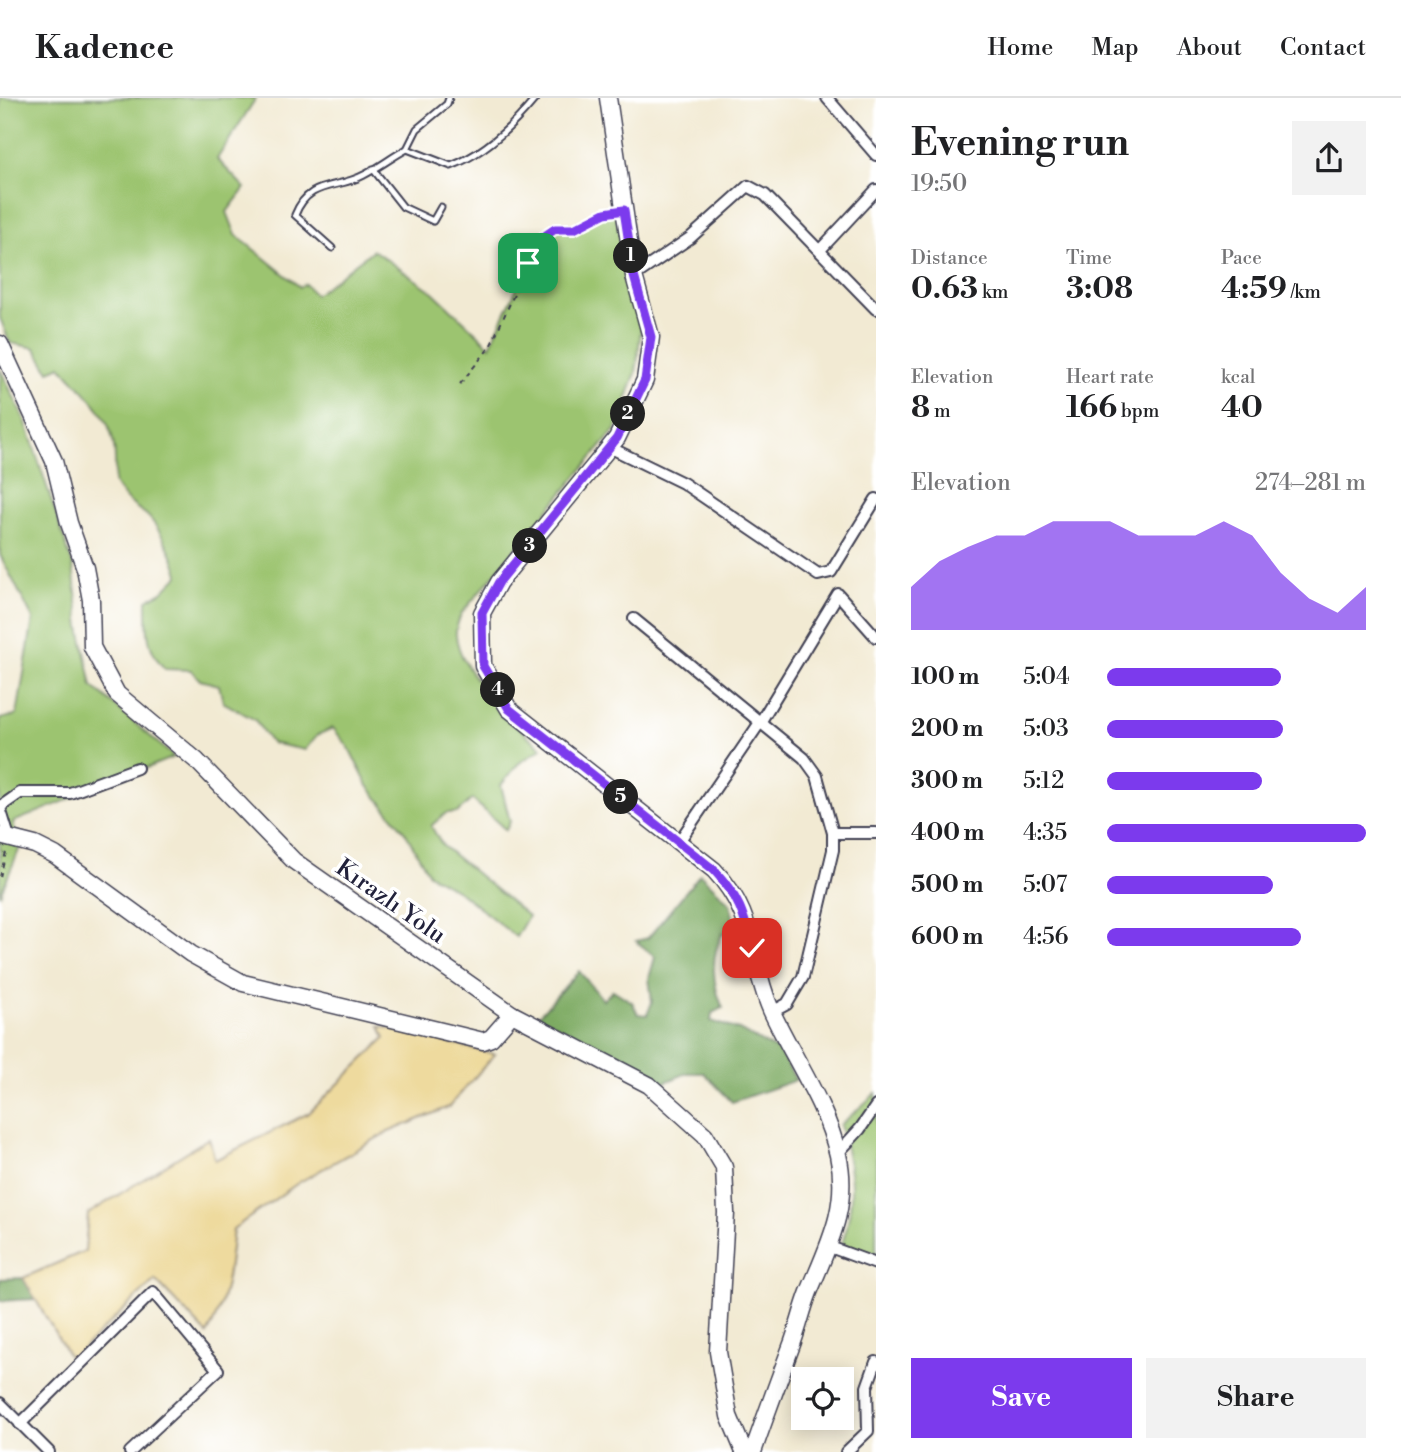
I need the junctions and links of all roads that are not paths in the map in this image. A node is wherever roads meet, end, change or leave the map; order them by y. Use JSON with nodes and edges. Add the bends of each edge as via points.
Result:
{"nodes":[{"id":1,"x":449,"y":98,"type":"edge"},
{"id":2,"x":536,"y":98,"type":"edge"},
{"id":3,"x":608,"y":98,"type":"edge"},
{"id":4,"x":827,"y":98,"type":"edge"},
{"id":5,"x":407,"y":149,"type":"junction"},
{"id":6,"x":876,"y":155,"type":"edge"},
{"id":7,"x":373,"y":169,"type":"junction"},
{"id":8,"x":876,"y":190,"type":"edge"},
{"id":9,"x":441,"y":207,"type":"dead end"},
{"id":10,"x":332,"y":248,"type":"dead end"},
{"id":11,"x":820,"y":250,"type":"junction"},
{"id":12,"x":634,"y":276,"type":"junction"},
{"id":13,"x":876,"y":309,"type":"edge"},
{"id":14,"x":0,"y":344,"type":"edge"},
{"id":15,"x":609,"y":447,"type":"junction"},
{"id":16,"x":876,"y":499,"type":"edge"},
{"id":17,"x":634,"y":619,"type":"dead end"},
{"id":18,"x":876,"y":637,"type":"edge"},
{"id":19,"x":761,"y":721,"type":"junction"},
{"id":20,"x":137,"y":768,"type":"dead end"},
{"id":21,"x":0,"y":807,"type":"edge"},
{"id":22,"x":834,"y":833,"type":"junction"},
{"id":23,"x":876,"y":833,"type":"edge"},
{"id":24,"x":4,"y":836,"type":"edge"},
{"id":25,"x":678,"y":843,"type":"junction"},
{"id":26,"x":772,"y":1012,"type":"junction"},
{"id":27,"x":512,"y":1014,"type":"junction"},
{"id":28,"x":876,"y":1106,"type":"edge"},
{"id":29,"x":838,"y":1153,"type":"junction"},
{"id":30,"x":830,"y":1247,"type":"junction"},
{"id":31,"x":876,"y":1264,"type":"edge"},
{"id":32,"x":876,"y":1362,"type":"edge"},
{"id":33,"x":0,"y":1403,"type":"edge"},
{"id":34,"x":20,"y":1424,"type":"junction"},
{"id":35,"x":872,"y":1430,"type":"edge"},
{"id":36,"x":850,"y":1451,"type":"edge"},
{"id":37,"x":48,"y":1452,"type":"edge"},
{"id":38,"x":130,"y":1452,"type":"edge"},
{"id":39,"x":744,"y":1452,"type":"edge"},
{"id":40,"x":753,"y":1452,"type":"edge"}],
"edges":[{"from":1,"to":5,"type":"lane","via":[[418,129]]},
{"from":2,"to":5,"type":"lane","via":[[474,158],[451,166]]},
{"from":3,"to":12,"type":"street"},
{"from":4,"to":6,"type":"street"},
{"from":5,"to":7,"type":"lane"},
{"from":7,"to":9,"type":"lane","via":[[403,207],[433,221]]},
{"from":7,"to":10,"type":"lane","via":[[321,187],[301,201],[295,215]]},
{"from":8,"to":11,"type":"street"},
{"from":11,"to":12,"type":"street","via":[[765,195],[748,186],[690,238]]},
{"from":11,"to":13,"type":"street"},
{"from":12,"to":15,"type":"street","via":[[651,337],[645,380]]},
{"from":14,"to":27,"type":"street","name":"Kırazlı Yolu","via":[[54,461],[85,568],[92,647],[117,694],[197,761],[294,861]]},
{"from":15,"to":16,"type":"street","via":[[683,483],[818,575],[831,572],[841,559]]},
{"from":15,"to":25,"type":"street","via":[[499,582],[482,613],[483,666],[509,709]]},
{"from":17,"to":19,"type":"street"},
{"from":18,"to":19,"type":"street","via":[[838,594]]},
{"from":19,"to":22,"type":"street","via":[[804,758],[817,776]]},
{"from":19,"to":25,"type":"street"},
{"from":20,"to":21,"type":"street","via":[[70,793],[20,793]]},
{"from":21,"to":24,"type":"street"},
{"from":22,"to":23,"type":"street"},
{"from":22,"to":26,"type":"street","via":[[803,977],[787,1004]]},
{"from":24,"to":27,"type":"street","via":[[55,855],[191,954],[243,983],[483,1041]]},
{"from":25,"to":26,"type":"street","via":[[732,889],[742,907]]},
{"from":26,"to":29,"type":"street"},
{"from":27,"to":39,"type":"street","name":"Kırazlı Yolu","via":[[649,1086],[705,1135],[724,1167],[718,1352],[729,1416]]},
{"from":28,"to":29,"type":"street"},
{"from":29,"to":30,"type":"street","via":[[841,1210]]},
{"from":30,"to":31,"type":"street"},
{"from":30,"to":40,"type":"street"},
{"from":32,"to":35,"type":"street","via":[[867,1387]]},
{"from":33,"to":34,"type":"street"},
{"from":34,"to":37,"type":"street"},
{"from":34,"to":38,"type":"street","via":[[153,1292],[218,1370]]},
{"from":35,"to":36,"type":"street"}]}
